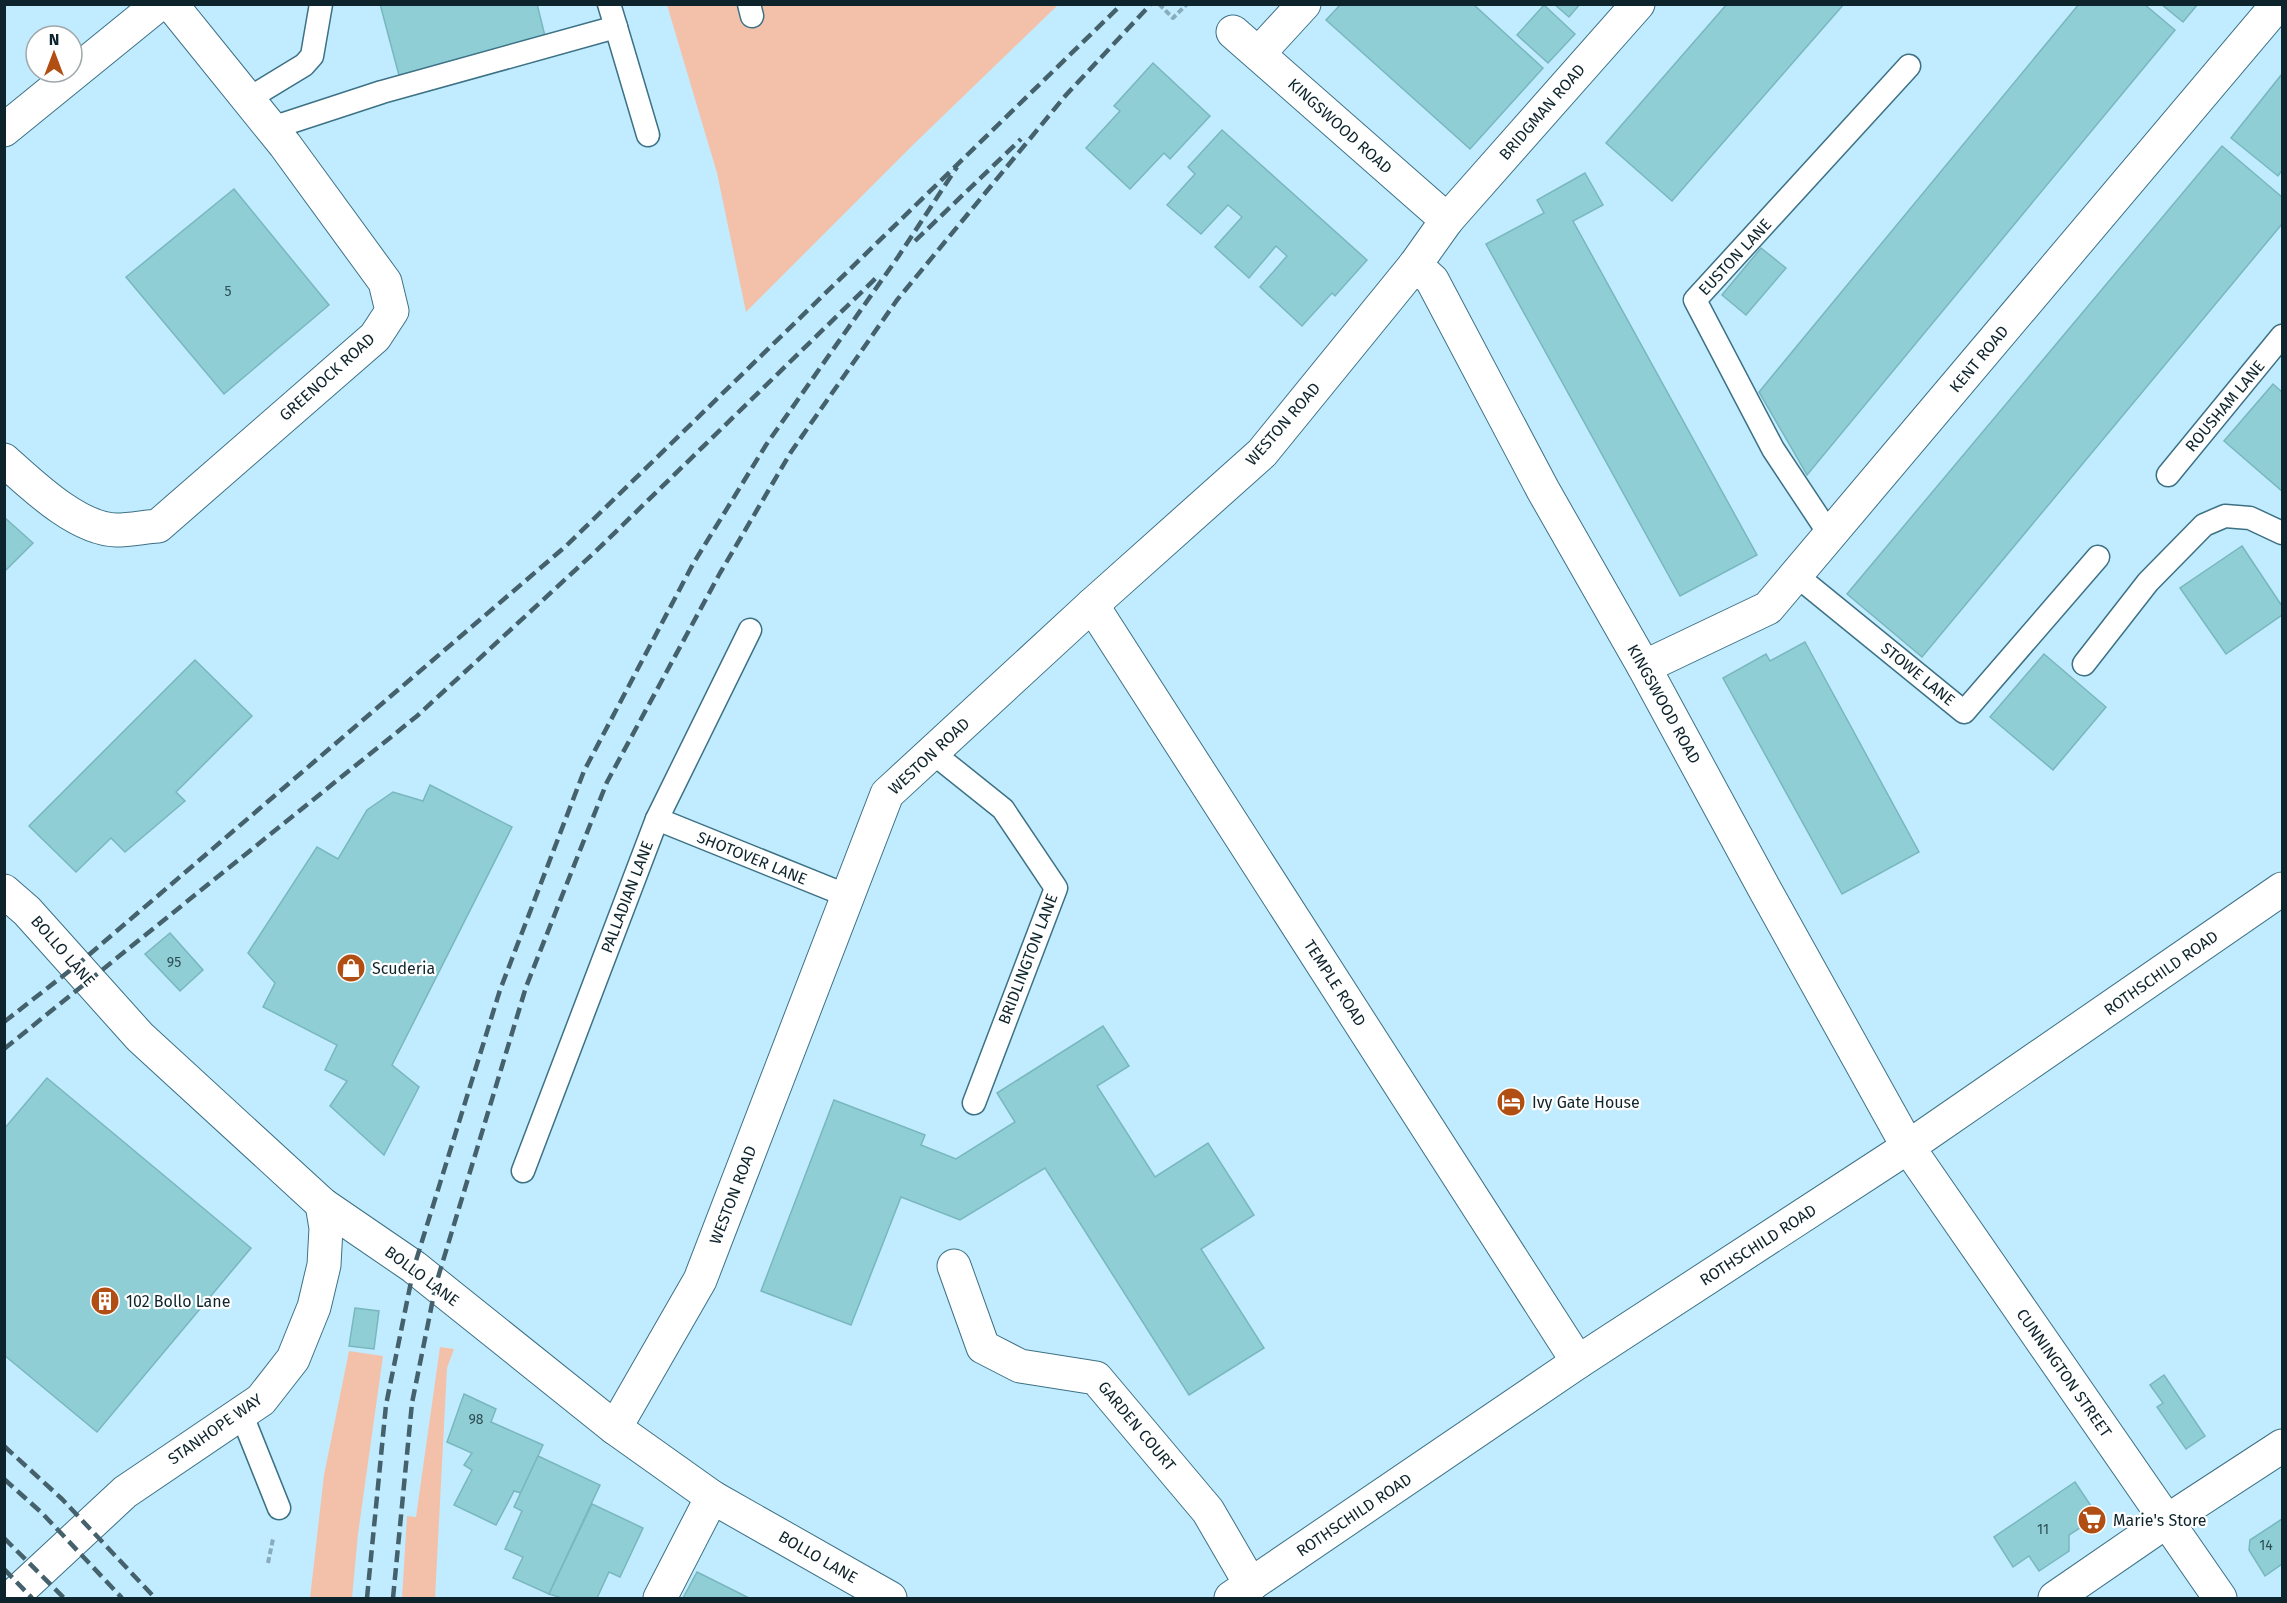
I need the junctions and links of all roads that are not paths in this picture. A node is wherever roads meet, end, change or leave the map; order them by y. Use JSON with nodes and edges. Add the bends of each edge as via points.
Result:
{"nodes":[{"id":1,"x":159,"y":4,"type":"edge"},
{"id":2,"x":171,"y":4,"type":"edge"},
{"id":3,"x":321,"y":4,"type":"edge"},
{"id":4,"x":609,"y":4,"type":"edge"},
{"id":5,"x":1304,"y":4,"type":"edge"},
{"id":6,"x":1638,"y":4,"type":"edge"},
{"id":7,"x":2278,"y":4,"type":"edge"},
{"id":8,"x":616,"y":27,"type":"junction"},
{"id":9,"x":1233,"y":32,"type":"dead end"},
{"id":10,"x":1259,"y":53,"type":"junction"},
{"id":11,"x":1909,"y":66,"type":"dead end"},
{"id":12,"x":248,"y":99,"type":"junction"},
{"id":13,"x":272,"y":128,"type":"junction"},
{"id":14,"x":4,"y":130,"type":"edge"},
{"id":15,"x":648,"y":135,"type":"dead end"},
{"id":16,"x":1447,"y":220,"type":"junction"},
{"id":17,"x":1415,"y":265,"type":"junction"},
{"id":18,"x":2283,"y":336,"type":"edge"},
{"id":19,"x":4,"y":460,"type":"edge"},
{"id":20,"x":2168,"y":475,"type":"dead end"},
{"id":21,"x":2283,"y":533,"type":"edge"},
{"id":22,"x":1830,"y":535,"type":"junction"},
{"id":23,"x":2098,"y":557,"type":"dead end"},
{"id":24,"x":1797,"y":576,"type":"junction"},
{"id":25,"x":1092,"y":605,"type":"junction"},
{"id":26,"x":750,"y":630,"type":"dead end"},
{"id":27,"x":2084,"y":664,"type":"dead end"},
{"id":28,"x":1644,"y":667,"type":"junction"},
{"id":29,"x":933,"y":753,"type":"junction"},
{"id":30,"x":657,"y":819,"type":"junction"},
{"id":31,"x":2283,"y":889,"type":"edge"},
{"id":32,"x":4,"y":891,"type":"edge"},
{"id":33,"x":848,"y":896,"type":"junction"},
{"id":34,"x":974,"y":1103,"type":"dead end"},
{"id":35,"x":1908,"y":1147,"type":"junction"},
{"id":36,"x":523,"y":1171,"type":"dead end"},
{"id":37,"x":322,"y":1204,"type":"junction"},
{"id":38,"x":954,"y":1266,"type":"dead end"},
{"id":39,"x":1578,"y":1362,"type":"junction"},
{"id":40,"x":241,"y":1413,"type":"junction"},
{"id":41,"x":615,"y":1428,"type":"junction"},
{"id":42,"x":2283,"y":1446,"type":"edge"},
{"id":43,"x":712,"y":1497,"type":"junction"},
{"id":44,"x":279,"y":1508,"type":"dead end"},
{"id":45,"x":2167,"y":1521,"type":"junction"},
{"id":46,"x":1241,"y":1592,"type":"edge"},
{"id":47,"x":11,"y":1599,"type":"edge"},
{"id":48,"x":660,"y":1599,"type":"edge"},
{"id":49,"x":890,"y":1599,"type":"edge"},
{"id":50,"x":2055,"y":1599,"type":"edge"},
{"id":51,"x":2220,"y":1599,"type":"edge"}],
"edges":[{"from":1,"to":14,"type":"street"},
{"from":2,"to":12,"type":"street","name":"GREENOCK ROAD"},
{"from":3,"to":12,"type":"lane","via":[[312,56],[304,66]]},
{"from":4,"to":8,"type":"lane"},
{"from":5,"to":10,"type":"street"},
{"from":6,"to":16,"type":"street","name":"BRIDGMAN ROAD"},
{"from":7,"to":22,"type":"street","name":"KENT ROAD"},
{"from":8,"to":13,"type":"lane","via":[[382,92]]},
{"from":8,"to":15,"type":"lane"},
{"from":9,"to":10,"type":"street","name":"KINGSWOOD ROAD"},
{"from":10,"to":16,"type":"street","name":"KINGSWOOD ROAD"},
{"from":11,"to":22,"type":"lane","name":"EUSTON LANE","via":[[1695,300],[1773,449]]},
{"from":12,"to":13,"type":"street","name":"GREENOCK ROAD"},
{"from":13,"to":19,"type":"street","name":"GREENOCK ROAD","via":[[385,282],[392,311],[375,337],[158,526],[115,530],[84,522],[31,485]]},
{"from":16,"to":17,"type":"street","name":"WESTON ROAD"},
{"from":17,"to":25,"type":"street","name":"WESTON ROAD","via":[[1262,453]]},
{"from":17,"to":28,"type":"street","name":"KINGSWOOD ROAD","via":[[1432,280],[1543,490]]},
{"from":18,"to":20,"type":"lane","name":"ROUSHAM LANE"},
{"from":21,"to":27,"type":"lane","via":[[2250,518],[2225,516],[2204,525],[2148,582]]},
{"from":22,"to":24,"type":"street","name":"KENT ROAD"},
{"from":23,"to":24,"type":"lane","name":"STOWE LANE","via":[[1964,712]]},
{"from":24,"to":28,"type":"street","name":"KENT ROAD","via":[[1768,608]]},
{"from":25,"to":29,"type":"street","name":"WESTON ROAD"},
{"from":25,"to":39,"type":"street","name":"TEMPLE ROAD"},
{"from":26,"to":30,"type":"lane","name":"PALLADIAN LANE"},
{"from":28,"to":35,"type":"street","name":"KINGSWOOD ROAD"},
{"from":29,"to":33,"type":"street","name":"WESTON ROAD","via":[[887,794]]},
{"from":29,"to":34,"type":"lane","name":"BRIDLINGTON LANE","via":[[1003,808],[1056,888]]},
{"from":30,"to":33,"type":"lane","name":"SHOTOVER LANE"},
{"from":30,"to":36,"type":"lane","name":"PALLADIAN LANE"},
{"from":31,"to":35,"type":"street","name":"ROTHSCHILD ROAD"},
{"from":32,"to":37,"type":"street","name":"BOLLO LANE","via":[[27,911],[140,1037]]},
{"from":33,"to":41,"type":"street","name":"WESTON ROAD","via":[[700,1280]]},
{"from":35,"to":39,"type":"street","name":"ROTHSCHILD ROAD"},
{"from":35,"to":45,"type":"street","name":"CUNNINGTON STREET"},
{"from":37,"to":40,"type":"street","name":"STANHOPE WAY","via":[[326,1228],[324,1265],[314,1307],[293,1359],[261,1400]]},
{"from":37,"to":41,"type":"street","name":"BOLLO LANE","via":[[414,1267]]},
{"from":38,"to":46,"type":"street","name":"GARDEN COURT","via":[[983,1347],[1020,1366],[1096,1378],[1208,1511]]},
{"from":39,"to":46,"type":"street","name":"ROTHSCHILD ROAD"},
{"from":40,"to":44,"type":"lane"},
{"from":40,"to":47,"type":"street","name":"STANHOPE WAY","via":[[125,1492]]},
{"from":41,"to":43,"type":"street","name":"BOLLO LANE"},
{"from":42,"to":45,"type":"street"},
{"from":43,"to":48,"type":"street"},
{"from":43,"to":49,"type":"street","name":"BOLLO LANE"},
{"from":45,"to":50,"type":"street"},
{"from":45,"to":51,"type":"street","name":"CUNNINGTON STREET"}]}
